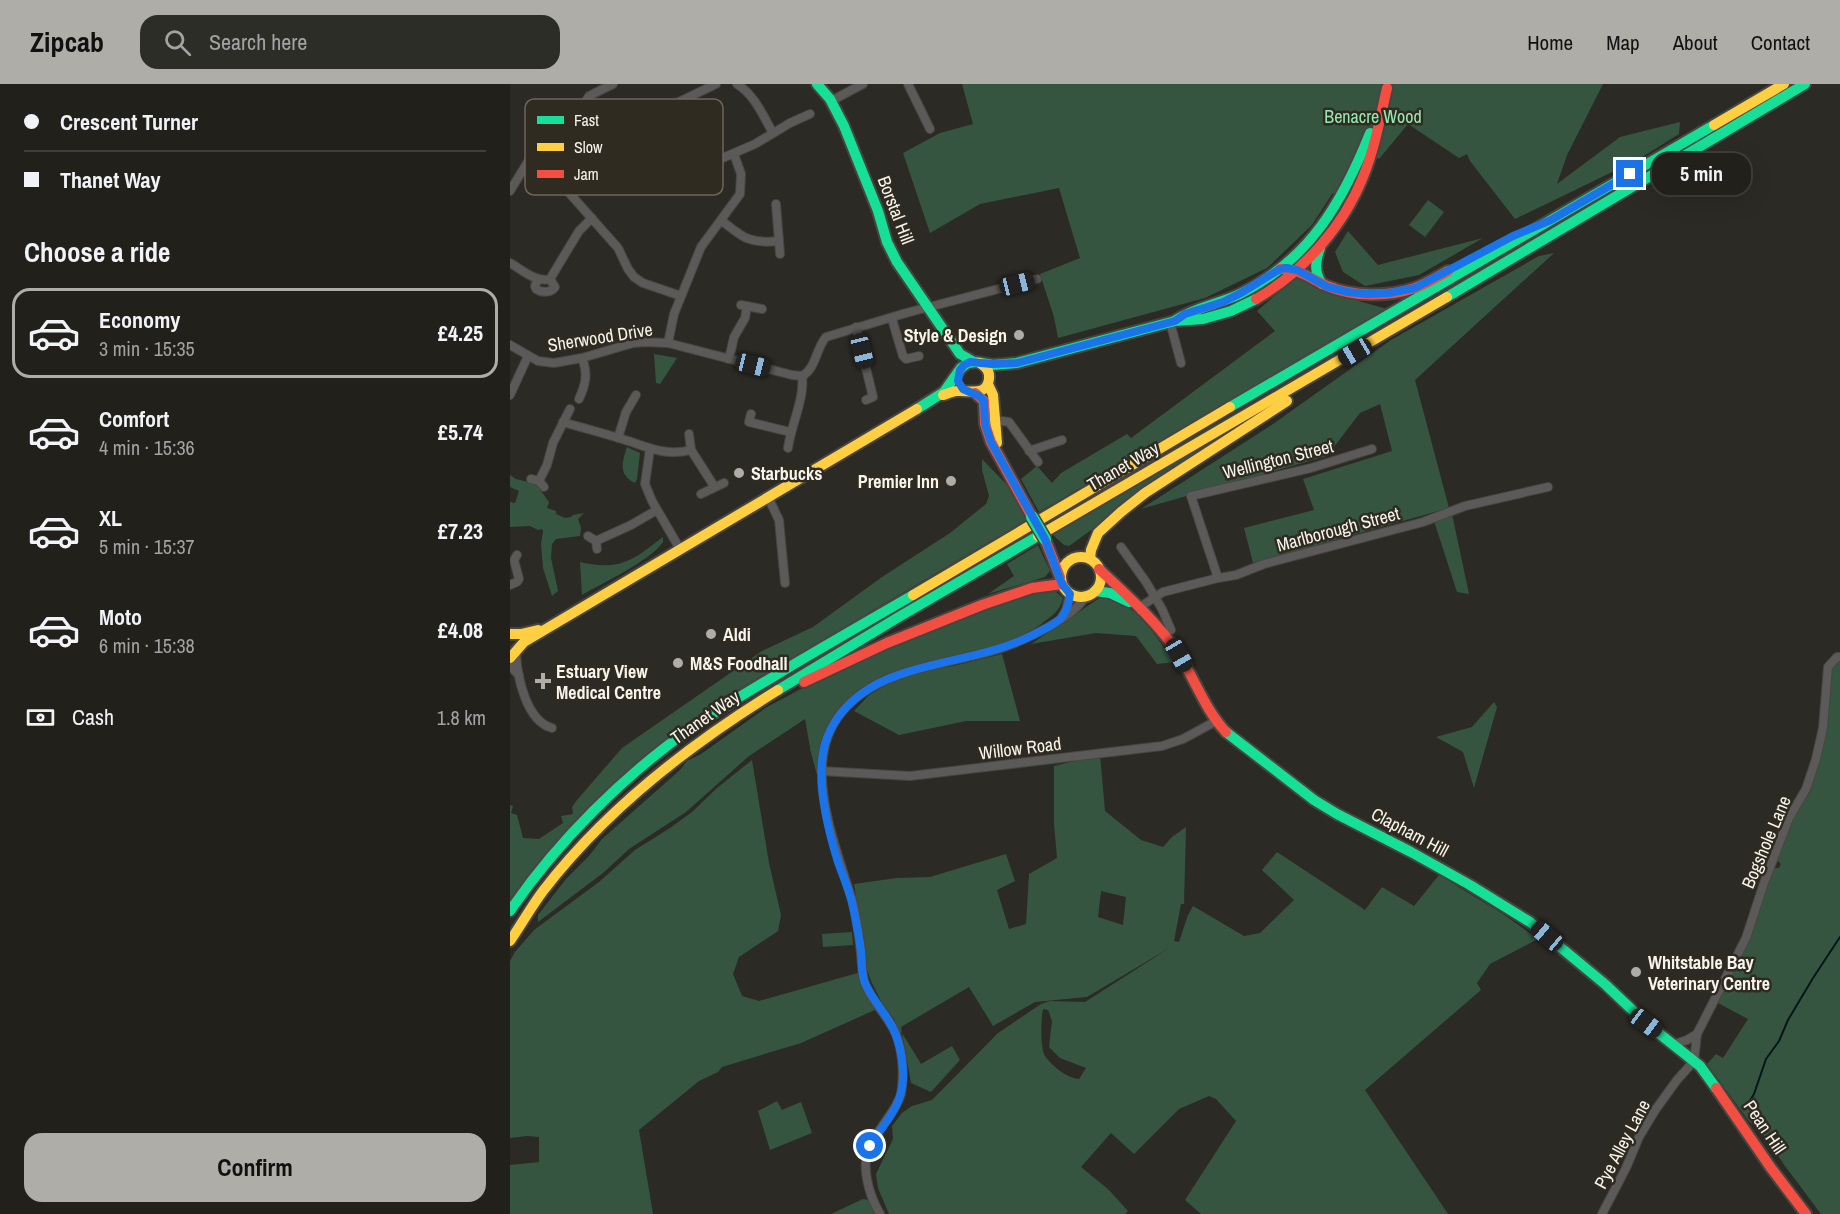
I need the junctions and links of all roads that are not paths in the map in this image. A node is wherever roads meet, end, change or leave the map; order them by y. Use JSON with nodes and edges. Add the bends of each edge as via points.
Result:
{"nodes":[{"id":1,"x":613,"y":84,"type":"edge"},
{"id":2,"x":716,"y":84,"type":"edge"},
{"id":3,"x":737,"y":84,"type":"edge"},
{"id":4,"x":818,"y":84,"type":"edge"},
{"id":5,"x":863,"y":84,"type":"edge"},
{"id":6,"x":908,"y":84,"type":"edge"},
{"id":7,"x":1784,"y":84,"type":"edge"},
{"id":8,"x":1805,"y":84,"type":"edge"},
{"id":9,"x":1387,"y":86,"type":"edge"},
{"id":10,"x":587,"y":99,"type":"edge"},
{"id":11,"x":685,"y":99,"type":"edge"},
{"id":12,"x":831,"y":101,"type":"junction"},
{"id":13,"x":810,"y":114,"type":"dead end"},
{"id":14,"x":930,"y":129,"type":"dead end"},
{"id":15,"x":773,"y":133,"type":"junction"},
{"id":16,"x":734,"y":153,"type":"junction"},
{"id":17,"x":723,"y":158,"type":"edge"},
{"id":18,"x":525,"y":166,"type":"edge"},
{"id":19,"x":510,"y":191,"type":"edge"},
{"id":20,"x":571,"y":195,"type":"edge"},
{"id":21,"x":776,"y":204,"type":"dead end"},
{"id":22,"x":592,"y":218,"type":"junction"},
{"id":23,"x":721,"y":220,"type":"junction"},
{"id":24,"x":1551,"y":220,"type":"junction"},
{"id":25,"x":779,"y":241,"type":"junction"},
{"id":26,"x":1320,"y":248,"type":"junction"},
{"id":27,"x":780,"y":254,"type":"dead end"},
{"id":28,"x":510,"y":262,"type":"edge"},
{"id":29,"x":1280,"y":269,"type":"junction"},
{"id":30,"x":1297,"y":270,"type":"junction"},
{"id":31,"x":1036,"y":279,"type":"dead end"},
{"id":32,"x":1322,"y":284,"type":"junction"},
{"id":33,"x":681,"y":296,"type":"junction"},
{"id":34,"x":924,"y":303,"type":"junction"},
{"id":35,"x":762,"y":309,"type":"dead end"},
{"id":36,"x":892,"y":319,"type":"junction"},
{"id":37,"x":1173,"y":322,"type":"junction"},
{"id":38,"x":856,"y":327,"type":"junction"},
{"id":39,"x":1376,"y":340,"type":"junction"},
{"id":40,"x":668,"y":342,"type":"junction"},
{"id":41,"x":952,"y":343,"type":"junction"},
{"id":42,"x":510,"y":345,"type":"edge"},
{"id":43,"x":528,"y":356,"type":"junction"},
{"id":44,"x":919,"y":356,"type":"dead end"},
{"id":45,"x":957,"y":357,"type":"junction"},
{"id":46,"x":582,"y":358,"type":"junction"},
{"id":47,"x":729,"y":358,"type":"junction"},
{"id":48,"x":977,"y":362,"type":"junction"},
{"id":49,"x":1017,"y":363,"type":"junction"},
{"id":50,"x":1182,"y":363,"type":"dead end"},
{"id":51,"x":959,"y":371,"type":"junction"},
{"id":52,"x":802,"y":376,"type":"junction"},
{"id":53,"x":989,"y":382,"type":"junction"},
{"id":54,"x":574,"y":383,"type":"dead end"},
{"id":55,"x":585,"y":386,"type":"junction"},
{"id":56,"x":950,"y":386,"type":"junction"},
{"id":57,"x":970,"y":392,"type":"junction"},
{"id":58,"x":510,"y":395,"type":"edge"},
{"id":59,"x":636,"y":395,"type":"dead end"},
{"id":60,"x":936,"y":398,"type":"junction"},
{"id":61,"x":579,"y":399,"type":"dead end"},
{"id":62,"x":866,"y":400,"type":"dead end"},
{"id":63,"x":570,"y":409,"type":"dead end"},
{"id":64,"x":752,"y":414,"type":"dead end"},
{"id":65,"x":994,"y":420,"type":"junction"},
{"id":66,"x":563,"y":423,"type":"junction"},
{"id":67,"x":790,"y":432,"type":"junction"},
{"id":68,"x":689,"y":434,"type":"dead end"},
{"id":69,"x":618,"y":438,"type":"junction"},
{"id":70,"x":1062,"y":441,"type":"dead end"},
{"id":71,"x":788,"y":448,"type":"dead end"},
{"id":72,"x":650,"y":449,"type":"junction"},
{"id":73,"x":1372,"y":449,"type":"dead end"},
{"id":74,"x":691,"y":450,"type":"junction"},
{"id":75,"x":1029,"y":451,"type":"junction"},
{"id":76,"x":1000,"y":459,"type":"junction"},
{"id":77,"x":1038,"y":462,"type":"dead end"},
{"id":78,"x":538,"y":482,"type":"dead end"},
{"id":79,"x":724,"y":483,"type":"dead end"},
{"id":80,"x":714,"y":486,"type":"junction"},
{"id":81,"x":1548,"y":488,"type":"dead end"},
{"id":82,"x":701,"y":494,"type":"dead end"},
{"id":83,"x":768,"y":497,"type":"junction"},
{"id":84,"x":657,"y":510,"type":"junction"},
{"id":85,"x":588,"y":536,"type":"dead end"},
{"id":86,"x":1045,"y":539,"type":"junction"},
{"id":87,"x":680,"y":549,"type":"junction"},
{"id":88,"x":1121,"y":551,"type":"dead end"},
{"id":89,"x":517,"y":555,"type":"dead end"},
{"id":90,"x":1072,"y":559,"type":"junction"},
{"id":91,"x":1095,"y":564,"type":"junction"},
{"id":92,"x":1218,"y":578,"type":"junction"},
{"id":93,"x":785,"y":583,"type":"dead end"},
{"id":94,"x":510,"y":585,"type":"edge"},
{"id":95,"x":1064,"y":586,"type":"junction"},
{"id":96,"x":1090,"y":594,"type":"junction"},
{"id":97,"x":1155,"y":597,"type":"junction"},
{"id":98,"x":1139,"y":609,"type":"junction"},
{"id":99,"x":1061,"y":618,"type":"junction"},
{"id":100,"x":559,"y":622,"type":"junction"},
{"id":101,"x":1172,"y":630,"type":"dead end"},
{"id":102,"x":510,"y":634,"type":"edge"},
{"id":103,"x":514,"y":654,"type":"edge"},
{"id":104,"x":1840,"y":657,"type":"edge"},
{"id":105,"x":510,"y":666,"type":"edge"},
{"id":106,"x":519,"y":675,"type":"junction"},
{"id":107,"x":754,"y":705,"type":"junction"},
{"id":108,"x":1218,"y":720,"type":"junction"},
{"id":109,"x":552,"y":728,"type":"dead end"},
{"id":110,"x":821,"y":771,"type":"junction"},
{"id":111,"x":510,"y":912,"type":"edge"},
{"id":112,"x":510,"y":941,"type":"edge"},
{"id":113,"x":1697,"y":1034,"type":"junction"},
{"id":114,"x":1675,"y":1044,"type":"junction"},
{"id":115,"x":1694,"y":1061,"type":"junction"},
{"id":116,"x":880,"y":1214,"type":"edge"},
{"id":117,"x":1602,"y":1214,"type":"edge"},
{"id":118,"x":1806,"y":1214,"type":"edge"}],
"edges":[{"from":1,"to":10,"type":"street"},
{"from":2,"to":11,"type":"street"},
{"from":3,"to":15,"type":"street","via":[[749,93]]},
{"from":4,"to":12,"type":"main road","name":"Borstal Hill"},
{"from":5,"to":12,"type":"street"},
{"from":6,"to":14,"type":"street"},
{"from":7,"to":24,"type":"main road","name":"Thanet Way"},
{"from":8,"to":39,"type":"main road","name":"Thanet Way"},
{"from":9,"to":26,"type":"main road","via":[[1364,176],[1345,215]]},
{"from":9,"to":29,"type":"main road","via":[[1340,202],[1312,240]]},
{"from":12,"to":34,"type":"main road","name":"Borstal Hill","via":[[878,211],[887,243]]},
{"from":13,"to":15,"type":"street"},
{"from":15,"to":16,"type":"street"},
{"from":16,"to":17,"type":"street"},
{"from":16,"to":23,"type":"street","via":[[741,174],[740,194]]},
{"from":18,"to":19,"type":"street"},
{"from":20,"to":22,"type":"street"},
{"from":21,"to":25,"type":"street"},
{"from":22,"to":28,"type":"street","via":[[579,231],[550,279],[538,279]]},
{"from":22,"to":33,"type":"street","via":[[618,248],[634,277]]},
{"from":23,"to":25,"type":"street","via":[[747,240]]},
{"from":23,"to":33,"type":"street","via":[[701,247]]},
{"from":24,"to":32,"type":"main road","via":[[1415,288],[1368,294]]},
{"from":24,"to":111,"type":"main road","name":"Thanet Way","via":[[692,727],[615,791],[564,841]]},
{"from":25,"to":27,"type":"street"},
{"from":26,"to":30,"type":"main road"},
{"from":26,"to":32,"type":"main road","via":[[1314,266]]},
{"from":29,"to":30,"type":"main road"},
{"from":29,"to":37,"type":"main road","via":[[1223,302]]},
{"from":30,"to":32,"type":"main road"},
{"from":30,"to":37,"type":"main road","via":[[1239,307],[1208,318]]},
{"from":31,"to":34,"type":"street"},
{"from":33,"to":40,"type":"street"},
{"from":34,"to":36,"type":"street"},
{"from":34,"to":41,"type":"main road","name":"Borstal Hill"},
{"from":35,"to":47,"type":"street","via":[[744,306],[745,318],[734,337]]},
{"from":36,"to":38,"type":"street"},
{"from":36,"to":44,"type":"street","via":[[903,356]]},
{"from":37,"to":49,"type":"main road"},
{"from":37,"to":50,"type":"street"},
{"from":38,"to":52,"type":"street","via":[[826,337],[810,370]]},
{"from":38,"to":62,"type":"street","via":[[873,397]]},
{"from":39,"to":91,"type":"main road","via":[[1128,507],[1098,533],[1090,550]]},
{"from":39,"to":107,"type":"main road","name":"Thanet Way"},
{"from":40,"to":46,"type":"street","name":"Sherwood Drive","via":[[633,343]]},
{"from":40,"to":47,"type":"street","name":"Sherwood Drive"},
{"from":41,"to":45,"type":"main road","name":"Borstal Hill"},
{"from":41,"to":48,"type":"main road","name":"Borstal Hill","via":[[960,354]]},
{"from":42,"to":43,"type":"street","name":"Sherwood Drive"},
{"from":43,"to":46,"type":"street","name":"Sherwood Drive","via":[[554,363]]},
{"from":43,"to":58,"type":"street"},
{"from":45,"to":51,"type":"main road","name":"Borstal Hill"},
{"from":45,"to":56,"type":"main road","via":[[957,371]]},
{"from":46,"to":55,"type":"street"},
{"from":47,"to":52,"type":"street","name":"Sherwood Drive"},
{"from":48,"to":49,"type":"main road"},
{"from":48,"to":51,"type":"main road","via":[[967,363]]},
{"from":48,"to":53,"type":"main road","via":[[988,372]]},
{"from":49,"to":53,"type":"main road"},
{"from":51,"to":56,"type":"main road"},
{"from":51,"to":57,"type":"main road","via":[[958,381]]},
{"from":52,"to":67,"type":"street","via":[[803,388]]},
{"from":53,"to":57,"type":"main road","via":[[984,389]]},
{"from":53,"to":65,"type":"main road"},
{"from":54,"to":55,"type":"street"},
{"from":55,"to":61,"type":"street"},
{"from":56,"to":60,"type":"main road"},
{"from":57,"to":60,"type":"main road","via":[[956,391]]},
{"from":57,"to":76,"type":"main road","via":[[984,401],[987,432]]},
{"from":59,"to":69,"type":"street"},
{"from":60,"to":83,"type":"main road"},
{"from":63,"to":66,"type":"street"},
{"from":64,"to":67,"type":"street","via":[[749,422]]},
{"from":65,"to":75,"type":"street","via":[[1009,422]]},
{"from":65,"to":76,"type":"main road"},
{"from":66,"to":69,"type":"street"},
{"from":66,"to":78,"type":"street"},
{"from":67,"to":71,"type":"street"},
{"from":68,"to":74,"type":"street"},
{"from":69,"to":72,"type":"street"},
{"from":70,"to":75,"type":"street"},
{"from":72,"to":74,"type":"street","via":[[672,453]]},
{"from":72,"to":84,"type":"street","via":[[645,484]]},
{"from":73,"to":92,"type":"street","name":"Wellington Street","via":[[1311,468],[1191,496]]},
{"from":74,"to":80,"type":"street"},
{"from":75,"to":77,"type":"street"},
{"from":76,"to":86,"type":"main road","bridge":true},
{"from":79,"to":80,"type":"street"},
{"from":80,"to":82,"type":"street"},
{"from":81,"to":92,"type":"street","name":"Marlborough Street","via":[[1465,506],[1423,522]]},
{"from":83,"to":87,"type":"main road"},
{"from":83,"to":93,"type":"street","via":[[779,520]]},
{"from":84,"to":85,"type":"street","via":[[596,545]]},
{"from":84,"to":87,"type":"street"},
{"from":86,"to":90,"type":"main road","via":[[1059,554]]},
{"from":86,"to":95,"type":"main road"},
{"from":87,"to":100,"type":"main road"},
{"from":88,"to":97,"type":"street"},
{"from":89,"to":94,"type":"street","via":[[514,561],[519,579]]},
{"from":90,"to":91,"type":"main road","via":[[1084,557]]},
{"from":90,"to":95,"type":"main road","via":[[1063,567]]},
{"from":91,"to":96,"type":"main road","via":[[1100,581]]},
{"from":91,"to":98,"type":"main road","name":"Clapham Hill"},
{"from":92,"to":97,"type":"street","name":"Marlborough Street"},
{"from":95,"to":96,"type":"main road","via":[[1075,596]]},
{"from":95,"to":99,"type":"street","via":[[1069,603]]},
{"from":95,"to":107,"type":"main road","via":[[1032,588],[897,639]]},
{"from":96,"to":98,"type":"main road","name":"Clapham Hill","via":[[1110,593]]},
{"from":96,"to":99,"type":"street"},
{"from":97,"to":98,"type":"street","name":"Marlborough Street"},
{"from":97,"to":101,"type":"street"},
{"from":98,"to":108,"type":"main road","name":"Clapham Hill","via":[[1179,655]]},
{"from":99,"to":110,"type":"street","via":[[991,652],[911,671],[865,691],[847,706],[830,730]]},
{"from":100,"to":102,"type":"main road","via":[[531,632]]},
{"from":100,"to":103,"type":"main road","via":[[524,642]]},
{"from":102,"to":103,"type":"main road","via":[[516,641]]},
{"from":103,"to":106,"type":"street"},
{"from":104,"to":113,"type":"street","name":"Bogshole Lane","via":[[1828,667],[1823,728],[1806,789],[1789,818],[1746,939]]},
{"from":105,"to":106,"type":"street"},
{"from":106,"to":109,"type":"street","via":[[531,709],[541,724]]},
{"from":107,"to":112,"type":"main road","name":"Thanet Way","via":[[678,759],[591,836],[564,865]]},
{"from":108,"to":110,"type":"street","name":"Willow Road","via":[[1162,746],[910,776]]},
{"from":108,"to":114,"type":"main road","name":"Clapham Hill","via":[[1236,741],[1314,800],[1460,879],[1530,922]]},
{"from":110,"to":116,"type":"street","via":[[837,858],[853,903],[864,981],[898,1038],[902,1059],[900,1095],[870,1146],[866,1161],[869,1191]]},
{"from":113,"to":114,"type":"street"},
{"from":113,"to":115,"type":"street","name":"Bogshole Lane"},
{"from":114,"to":115,"type":"main road","name":"Clapham Hill"},
{"from":115,"to":117,"type":"street","name":"Pye Alley Lane","via":[[1639,1137]]},
{"from":115,"to":118,"type":"main road","name":"Pean Hill"}]}
